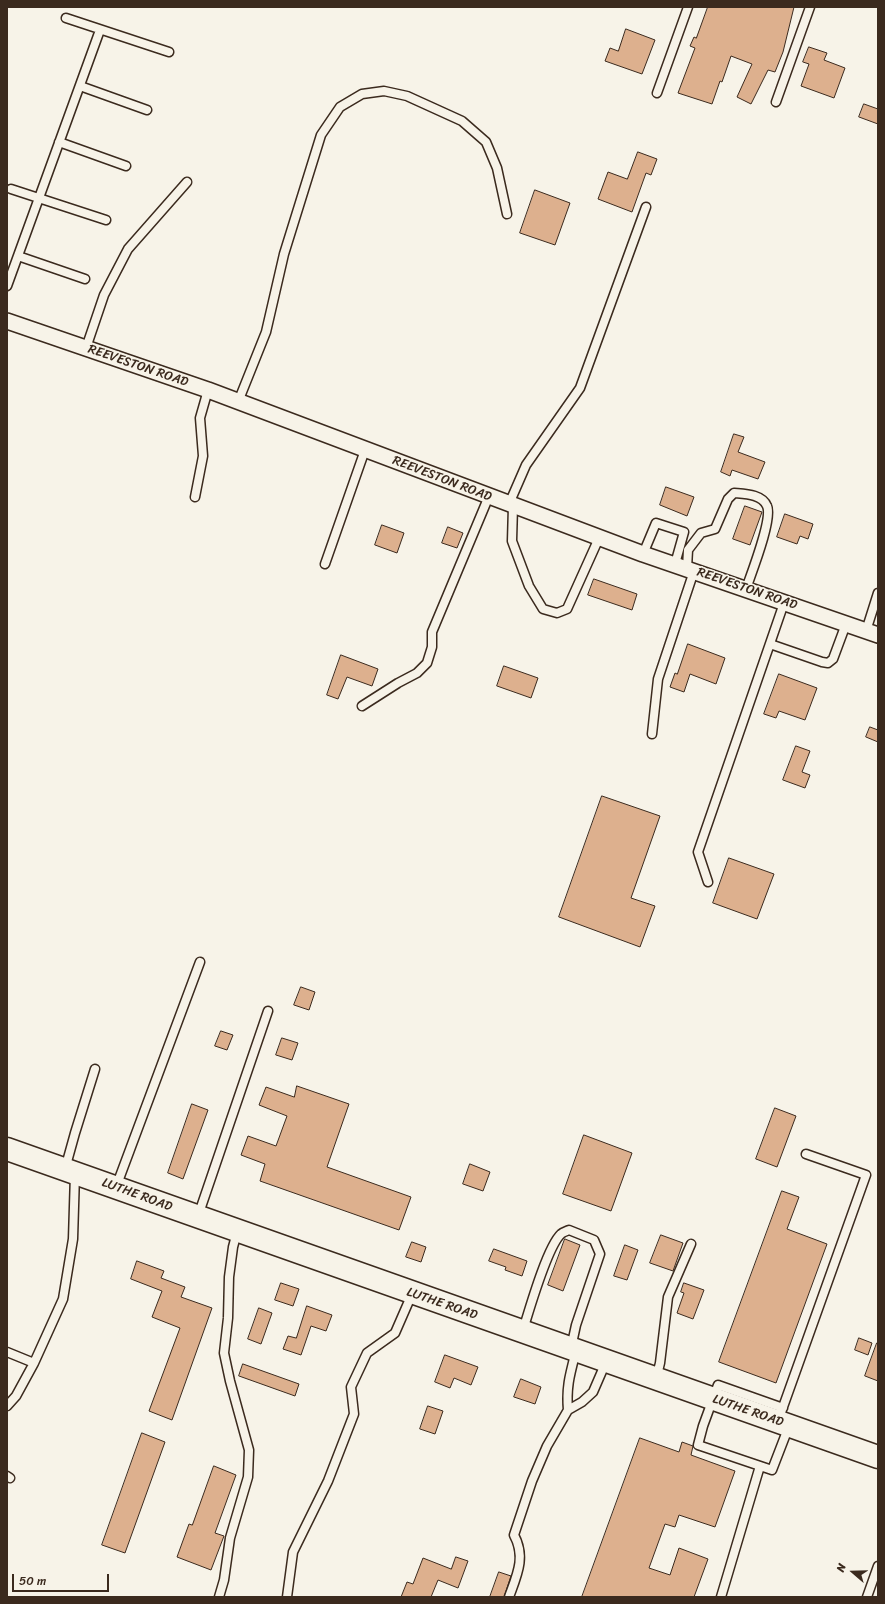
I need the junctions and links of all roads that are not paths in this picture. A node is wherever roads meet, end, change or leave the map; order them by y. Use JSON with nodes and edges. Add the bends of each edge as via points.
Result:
{"nodes":[{"id":1,"x":688,"y":7,"type":"edge"},
{"id":2,"x":810,"y":7,"type":"edge"},
{"id":3,"x":66,"y":18,"type":"dead end"},
{"id":4,"x":100,"y":30,"type":"junction"},
{"id":5,"x":169,"y":52,"type":"dead end"},
{"id":6,"x":80,"y":86,"type":"junction"},
{"id":7,"x":657,"y":93,"type":"dead end"},
{"id":8,"x":776,"y":102,"type":"dead end"},
{"id":9,"x":147,"y":110,"type":"dead end"},
{"id":10,"x":59,"y":142,"type":"junction"},
{"id":11,"x":126,"y":166,"type":"dead end"},
{"id":12,"x":186,"y":182,"type":"dead end"},
{"id":13,"x":10,"y":189,"type":"dead end"},
{"id":14,"x":39,"y":198,"type":"junction"},
{"id":15,"x":646,"y":207,"type":"dead end"},
{"id":16,"x":507,"y":214,"type":"dead end"},
{"id":17,"x":106,"y":220,"type":"dead end"},
{"id":18,"x":18,"y":256,"type":"junction"},
{"id":19,"x":85,"y":279,"type":"dead end"},
{"id":20,"x":7,"y":286,"type":"edge"},
{"id":21,"x":7,"y":321,"type":"edge"},
{"id":22,"x":86,"y":348,"type":"junction"},
{"id":23,"x":208,"y":390,"type":"junction"},
{"id":24,"x":238,"y":402,"type":"junction"},
{"id":25,"x":365,"y":450,"type":"junction"},
{"id":26,"x":489,"y":496,"type":"junction"},
{"id":27,"x":195,"y":497,"type":"dead end"},
{"id":28,"x":511,"y":505,"type":"junction"},
{"id":29,"x":599,"y":538,"type":"junction"},
{"id":30,"x":644,"y":554,"type":"junction"},
{"id":31,"x":325,"y":564,"type":"dead end"},
{"id":32,"x":685,"y":568,"type":"junction"},
{"id":33,"x":746,"y":589,"type":"junction"},
{"id":34,"x":878,"y":593,"type":"edge"},
{"id":35,"x":784,"y":602,"type":"junction"},
{"id":36,"x":846,"y":624,"type":"junction"},
{"id":37,"x":872,"y":633,"type":"edge"},
{"id":38,"x":770,"y":644,"type":"junction"},
{"id":39,"x":362,"y":706,"type":"dead end"},
{"id":40,"x":652,"y":734,"type":"dead end"},
{"id":41,"x":708,"y":882,"type":"dead end"},
{"id":42,"x":200,"y":962,"type":"dead end"},
{"id":43,"x":268,"y":1011,"type":"dead end"},
{"id":44,"x":95,"y":1069,"type":"dead end"},
{"id":45,"x":7,"y":1149,"type":"edge"},
{"id":46,"x":806,"y":1154,"type":"dead end"},
{"id":47,"x":70,"y":1171,"type":"junction"},
{"id":48,"x":116,"y":1188,"type":"junction"},
{"id":49,"x":198,"y":1217,"type":"junction"},
{"id":50,"x":238,"y":1231,"type":"junction"},
{"id":51,"x":691,"y":1244,"type":"dead end"},
{"id":52,"x":412,"y":1294,"type":"junction"},
{"id":53,"x":523,"y":1332,"type":"junction"},
{"id":54,"x":573,"y":1350,"type":"junction"},
{"id":55,"x":7,"y":1352,"type":"edge"},
{"id":56,"x":606,"y":1362,"type":"junction"},
{"id":57,"x":34,"y":1363,"type":"junction"},
{"id":58,"x":656,"y":1379,"type":"junction"},
{"id":59,"x":713,"y":1399,"type":"junction"},
{"id":60,"x":7,"y":1406,"type":"edge"},
{"id":61,"x":568,"y":1410,"type":"junction"},
{"id":62,"x":783,"y":1419,"type":"junction"},
{"id":63,"x":878,"y":1457,"type":"edge"},
{"id":64,"x":760,"y":1466,"type":"junction"},
{"id":65,"x":878,"y":1566,"type":"edge"},
{"id":66,"x":219,"y":1597,"type":"edge"},
{"id":67,"x":287,"y":1597,"type":"edge"},
{"id":68,"x":509,"y":1597,"type":"edge"},
{"id":69,"x":721,"y":1597,"type":"edge"},
{"id":70,"x":867,"y":1597,"type":"edge"}],
"edges":[{"from":1,"to":7,"type":"lane"},
{"from":2,"to":8,"type":"lane"},
{"from":3,"to":4,"type":"lane"},
{"from":4,"to":5,"type":"lane"},
{"from":4,"to":6,"type":"lane"},
{"from":6,"to":9,"type":"lane"},
{"from":6,"to":10,"type":"lane"},
{"from":10,"to":11,"type":"lane"},
{"from":10,"to":14,"type":"lane"},
{"from":12,"to":22,"type":"lane","via":[[128,249],[104,295]]},
{"from":13,"to":14,"type":"lane"},
{"from":14,"to":17,"type":"lane"},
{"from":14,"to":18,"type":"lane"},
{"from":15,"to":28,"type":"lane","via":[[580,388],[526,465]]},
{"from":16,"to":24,"type":"lane","via":[[498,168],[486,142],[462,121],[408,96],[384,91],[362,94],[340,107],[321,135],[284,254],[266,332]]},
{"from":18,"to":19,"type":"lane"},
{"from":18,"to":20,"type":"lane"},
{"from":21,"to":22,"type":"street","name":"REEVESTON ROAD"},
{"from":22,"to":23,"type":"street","name":"REEVESTON ROAD"},
{"from":23,"to":24,"type":"street","name":"REEVESTON ROAD"},
{"from":23,"to":27,"type":"lane","via":[[200,418],[203,456]]},
{"from":24,"to":25,"type":"street","name":"REEVESTON ROAD"},
{"from":25,"to":26,"type":"street","name":"REEVESTON ROAD"},
{"from":25,"to":31,"type":"lane"},
{"from":26,"to":28,"type":"street","name":"REEVESTON ROAD"},
{"from":26,"to":39,"type":"lane","via":[[432,632],[432,647],[426,662],[417,673]]},
{"from":28,"to":29,"type":"street","name":"REEVESTON ROAD"},
{"from":28,"to":29,"type":"lane","via":[[512,541],[529,586],[543,609],[557,613],[567,609]]},
{"from":29,"to":30,"type":"street","name":"REEVESTON ROAD"},
{"from":30,"to":32,"type":"street","name":"REEVESTON ROAD"},
{"from":30,"to":32,"type":"lane","via":[[656,523],[684,532]]},
{"from":32,"to":33,"type":"street","name":"REEVESTON ROAD"},
{"from":32,"to":33,"type":"lane","via":[[688,550],[701,533],[715,529],[728,499],[734,494],[750,494],[768,506],[768,518]]},
{"from":32,"to":40,"type":"lane","via":[[658,679]]},
{"from":33,"to":35,"type":"street","name":"REEVESTON ROAD"},
{"from":34,"to":37,"type":"lane"},
{"from":35,"to":36,"type":"street","name":"REEVESTON ROAD"},
{"from":35,"to":38,"type":"lane"},
{"from":36,"to":37,"type":"street","name":"REEVESTON ROAD"},
{"from":36,"to":38,"type":"lane","via":[[833,658],[828,663]]},
{"from":38,"to":41,"type":"lane","via":[[698,852]]},
{"from":42,"to":48,"type":"lane"},
{"from":43,"to":49,"type":"lane"},
{"from":44,"to":47,"type":"lane"},
{"from":45,"to":47,"type":"street","name":"LUTHE ROAD"},
{"from":46,"to":62,"type":"lane","via":[[866,1175]]},
{"from":47,"to":48,"type":"street","name":"LUTHE ROAD"},
{"from":47,"to":57,"type":"lane","via":[[73,1238],[63,1299]]},
{"from":48,"to":49,"type":"street","name":"LUTHE ROAD"},
{"from":49,"to":50,"type":"street","name":"LUTHE ROAD"},
{"from":50,"to":52,"type":"street","name":"LUTHE ROAD"},
{"from":50,"to":66,"type":"lane","via":[[229,1278],[224,1353],[249,1450],[248,1477],[230,1538]]},
{"from":51,"to":58,"type":"lane","via":[[668,1297]]},
{"from":52,"to":53,"type":"street","name":"LUTHE ROAD"},
{"from":52,"to":67,"type":"lane","via":[[394,1333],[367,1353],[351,1387],[354,1414],[328,1481],[293,1552]]},
{"from":53,"to":54,"type":"street","name":"LUTHE ROAD"},
{"from":53,"to":54,"type":"lane","via":[[550,1251],[561,1234],[569,1230],[594,1240],[600,1254],[576,1325]]},
{"from":54,"to":56,"type":"street","name":"LUTHE ROAD"},
{"from":54,"to":61,"type":"lane","via":[[568,1381]]},
{"from":55,"to":57,"type":"lane"},
{"from":56,"to":58,"type":"street","name":"LUTHE ROAD"},
{"from":56,"to":61,"type":"lane","via":[[593,1392]]},
{"from":57,"to":60,"type":"lane","via":[[16,1396]]},
{"from":58,"to":59,"type":"street","name":"LUTHE ROAD"},
{"from":59,"to":62,"type":"street","name":"LUTHE ROAD"},
{"from":59,"to":64,"type":"lane","via":[[698,1444]]},
{"from":61,"to":68,"type":"lane","via":[[547,1446],[514,1535],[520,1546],[519,1571]]},
{"from":62,"to":63,"type":"street","name":"LUTHE ROAD"},
{"from":62,"to":64,"type":"lane","via":[[772,1470]]},
{"from":64,"to":69,"type":"lane"},
{"from":65,"to":70,"type":"lane"}]}
